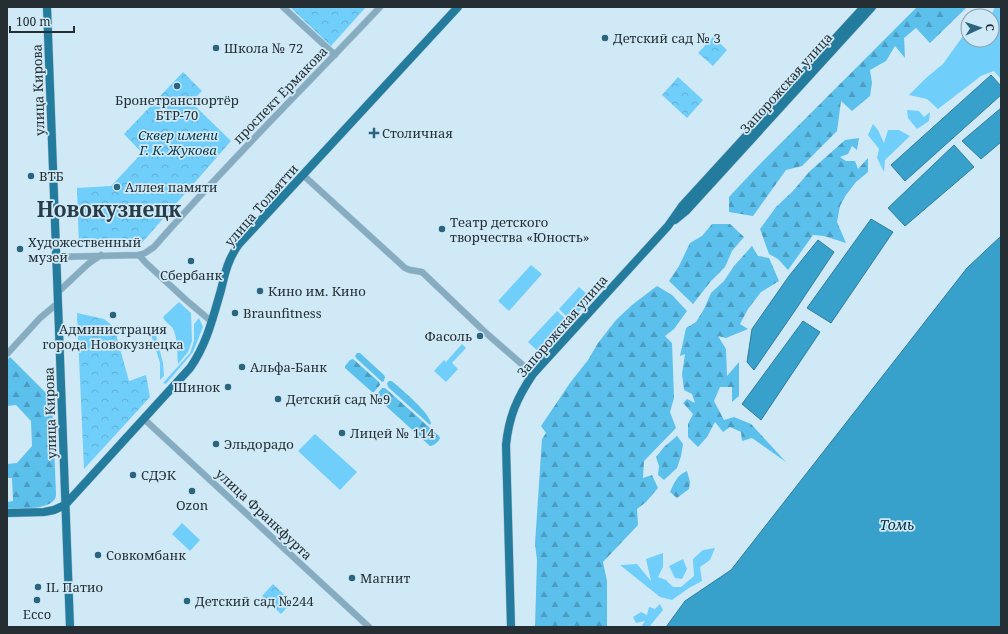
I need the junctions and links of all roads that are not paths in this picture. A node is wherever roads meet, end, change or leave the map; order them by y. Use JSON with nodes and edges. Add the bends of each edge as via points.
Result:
{"nodes":[{"id":1,"x":47,"y":7,"type":"edge"},
{"id":2,"x":283,"y":7,"type":"edge"},
{"id":3,"x":380,"y":7,"type":"edge"},
{"id":4,"x":458,"y":7,"type":"edge"},
{"id":5,"x":864,"y":7,"type":"edge"},
{"id":6,"x":872,"y":7,"type":"edge"},
{"id":7,"x":335,"y":55,"type":"junction"},
{"id":8,"x":303,"y":175,"type":"junction"},
{"id":9,"x":668,"y":226,"type":"junction"},
{"id":10,"x":100,"y":255,"type":"junction"},
{"id":11,"x":139,"y":255,"type":"junction"},
{"id":12,"x":56,"y":257,"type":"junction"},
{"id":13,"x":58,"y":292,"type":"junction"},
{"id":14,"x":58,"y":303,"type":"junction"},
{"id":15,"x":212,"y":322,"type":"junction"},
{"id":16,"x":7,"y":354,"type":"edge"},
{"id":17,"x":533,"y":374,"type":"junction"},
{"id":18,"x":144,"y":418,"type":"junction"},
{"id":19,"x":65,"y":505,"type":"junction"},
{"id":20,"x":7,"y":513,"type":"edge"},
{"id":21,"x":70,"y":627,"type":"edge"},
{"id":22,"x":369,"y":627,"type":"edge"},
{"id":23,"x":511,"y":627,"type":"edge"}],
"edges":[{"from":1,"to":12,"type":"main road","name":"улица Кирова"},
{"from":2,"to":7,"type":"street"},
{"from":3,"to":7,"type":"street","name":"проспект Ермакова"},
{"from":4,"to":8,"type":"main road","name":"улица Тольятти"},
{"from":5,"to":9,"type":"main road","name":"Запорожская улица","via":[[682,206]]},
{"from":6,"to":9,"type":"main road","name":"Запорожская улица","via":[[686,211]]},
{"from":7,"to":11,"type":"street","name":"проспект Ермакова","via":[[199,196],[154,247]]},
{"from":8,"to":15,"type":"main road","name":"улица Тольятти","via":[[233,253]]},
{"from":8,"to":17,"type":"street","via":[[405,268],[422,272]]},
{"from":9,"to":17,"type":"main road","name":"Запорожская улица"},
{"from":10,"to":11,"type":"street"},
{"from":10,"to":12,"type":"street"},
{"from":10,"to":13,"type":"street"},
{"from":11,"to":15,"type":"street"},
{"from":12,"to":13,"type":"main road","name":"улица Кирова"},
{"from":13,"to":14,"type":"main road","name":"улица Кирова"},
{"from":14,"to":16,"type":"street","via":[[40,318]]},
{"from":14,"to":19,"type":"main road","name":"улица Кирова"},
{"from":15,"to":18,"type":"main road","name":"улица Тольятти","via":[[195,361]]},
{"from":17,"to":23,"type":"main road","name":"Запорожская улица","via":[[513,411],[506,445]]},
{"from":18,"to":19,"type":"main road","name":"улица Тольятти"},
{"from":18,"to":22,"type":"street","name":"улица Франкфурта"},
{"from":19,"to":20,"type":"main road","name":"улица Тольятти","via":[[44,512]]},
{"from":19,"to":21,"type":"main road","name":"улица Кирова"}]}
